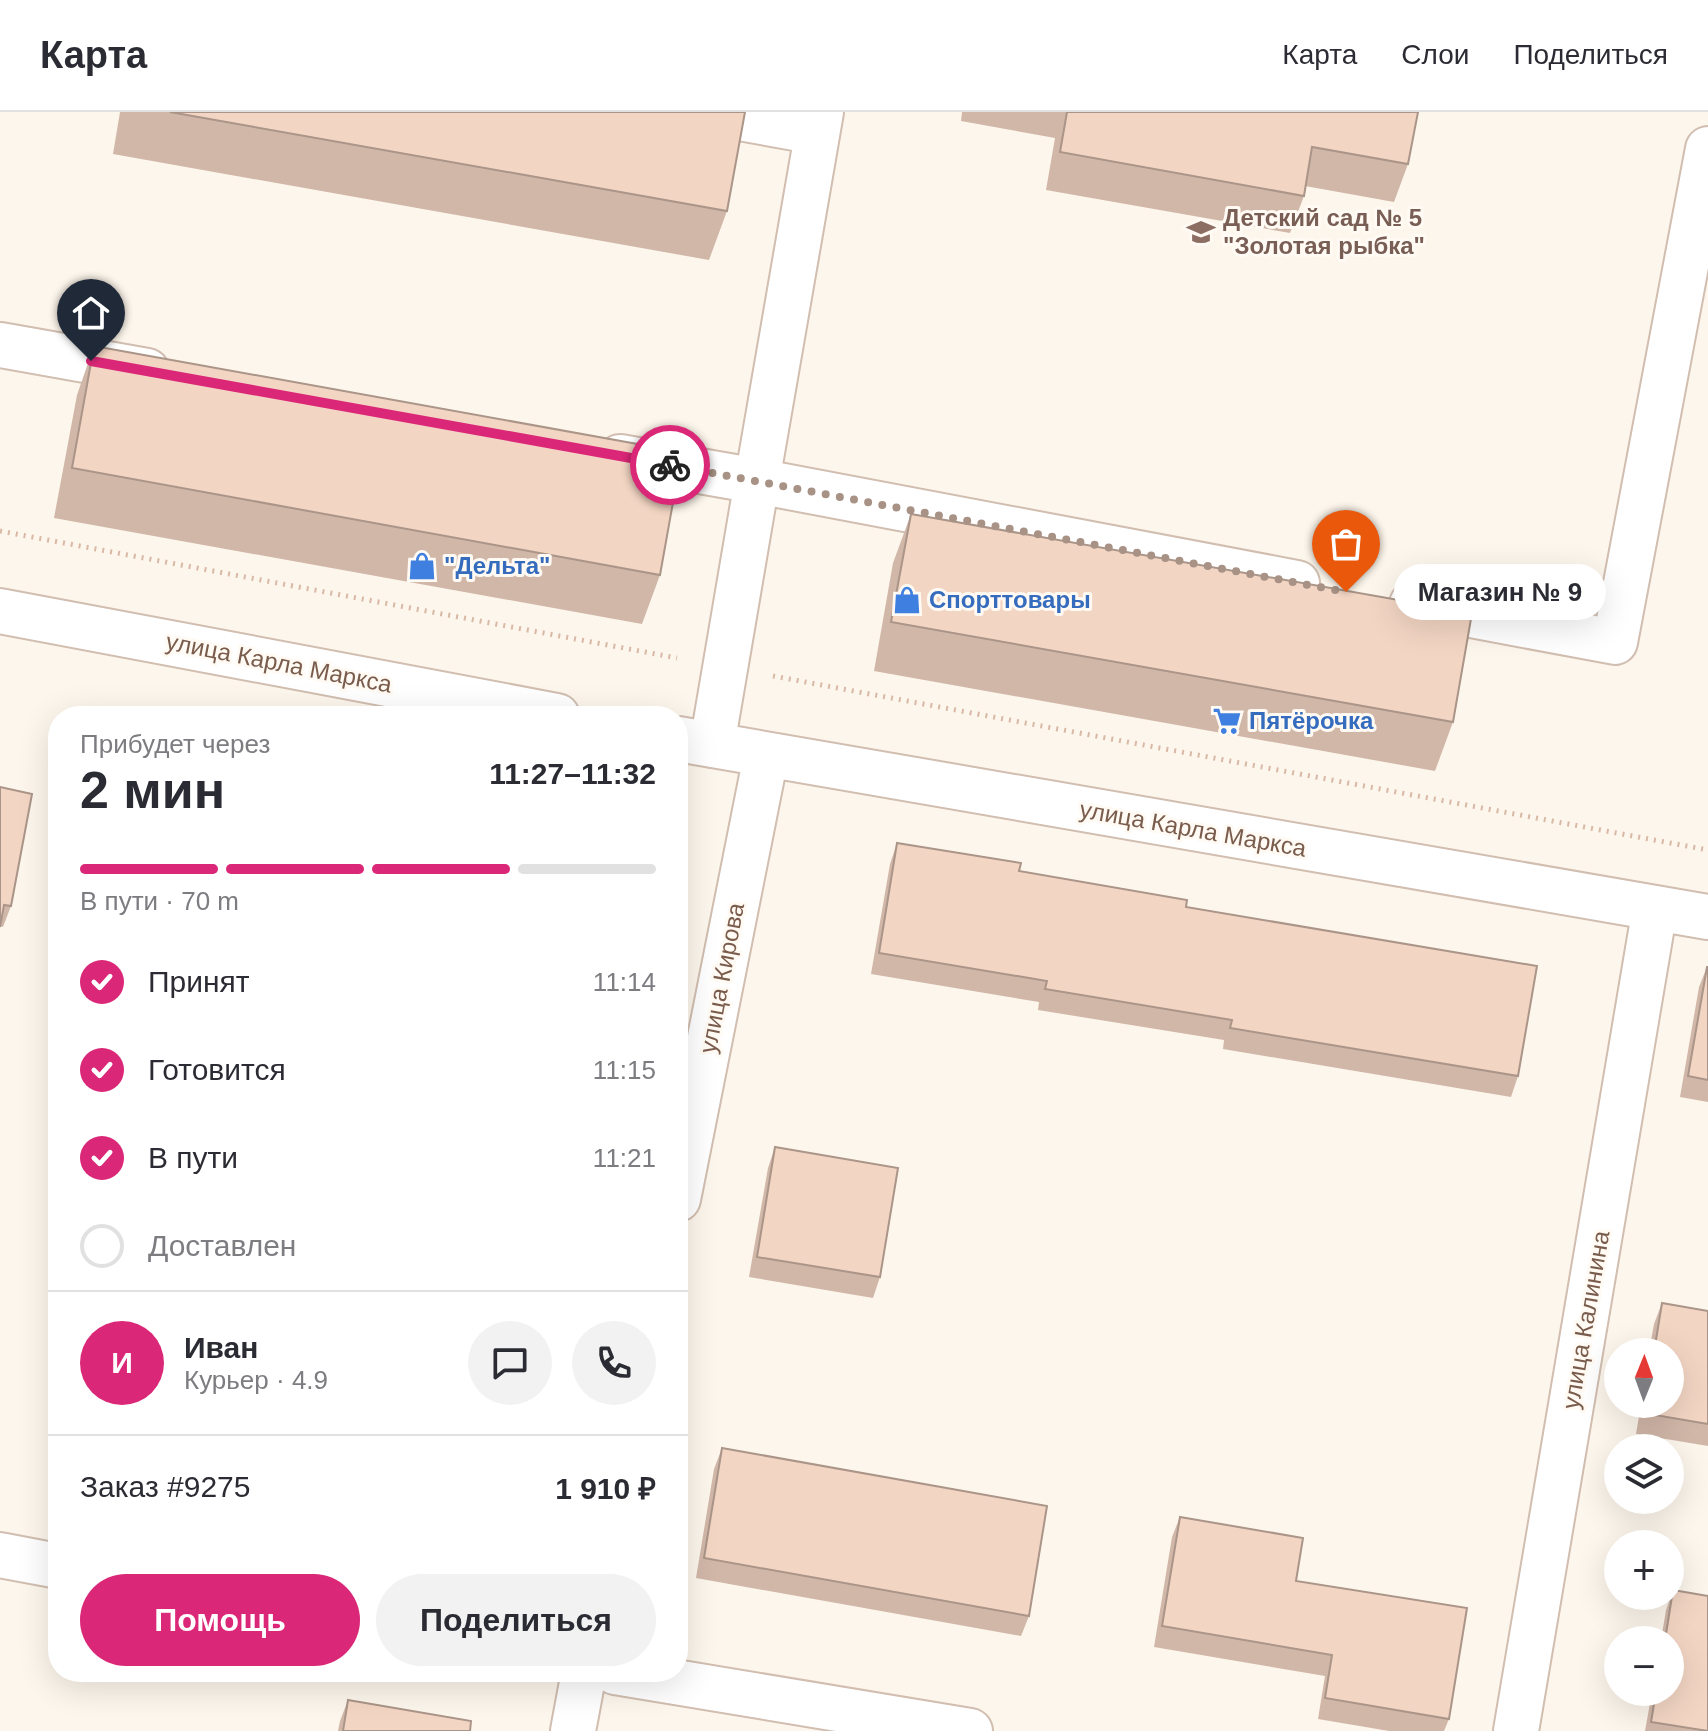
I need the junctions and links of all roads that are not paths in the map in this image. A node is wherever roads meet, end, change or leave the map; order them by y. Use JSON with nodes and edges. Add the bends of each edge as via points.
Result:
{"nodes":[{"id":1,"x":706,"y":112,"type":"edge"},
{"id":2,"x":819,"y":122,"type":"edge"},
{"id":3,"x":1708,"y":149,"type":"edge"},
{"id":4,"x":0,"y":345,"type":"edge"},
{"id":5,"x":185,"y":378,"type":"edge"},
{"id":6,"x":587,"y":451,"type":"edge"},
{"id":7,"x":757,"y":481,"type":"junction"},
{"id":8,"x":1330,"y":589,"type":"edge"},
{"id":9,"x":1377,"y":598,"type":"edge"},
{"id":10,"x":0,"y":611,"type":"edge"},
{"id":11,"x":504,"y":706,"type":"edge"},
{"id":12,"x":695,"y":742,"type":"edge"},
{"id":13,"x":766,"y":756,"type":"junction"},
{"id":14,"x":1655,"y":908,"type":"junction"},
{"id":15,"x":1708,"y":917,"type":"edge"},
{"id":16,"x":688,"y":1149,"type":"edge"},
{"id":17,"x":0,"y":1555,"type":"edge"},
{"id":18,"x":48,"y":1564,"type":"edge"},
{"id":19,"x":582,"y":1682,"type":"edge"},
{"id":20,"x":675,"y":1682,"type":"edge"},
{"id":21,"x":573,"y":1731,"type":"edge"},
{"id":22,"x":970,"y":1731,"type":"edge"},
{"id":23,"x":1516,"y":1731,"type":"edge"}],
"edges":[{"from":1,"to":2,"type":"street"},
{"from":2,"to":7,"type":"street"},
{"from":3,"to":9,"type":"street","via":[[1615,642]]},
{"from":4,"to":5,"type":"street"},
{"from":6,"to":7,"type":"street"},
{"from":7,"to":8,"type":"street"},
{"from":7,"to":12,"type":"street","via":[[726,667]]},
{"from":10,"to":11,"type":"street","name":"улица Карла Маркса"},
{"from":12,"to":13,"type":"street","name":"улица Карла Маркса"},
{"from":13,"to":14,"type":"street","name":"улица Карла Маркса"},
{"from":13,"to":16,"type":"street","name":"улица Кирова"},
{"from":14,"to":15,"type":"street","name":"улица Карла Маркса"},
{"from":14,"to":23,"type":"street","name":"улица Калинина"},
{"from":17,"to":18,"type":"street"},
{"from":19,"to":21,"type":"street"},
{"from":20,"to":22,"type":"street"}]}
